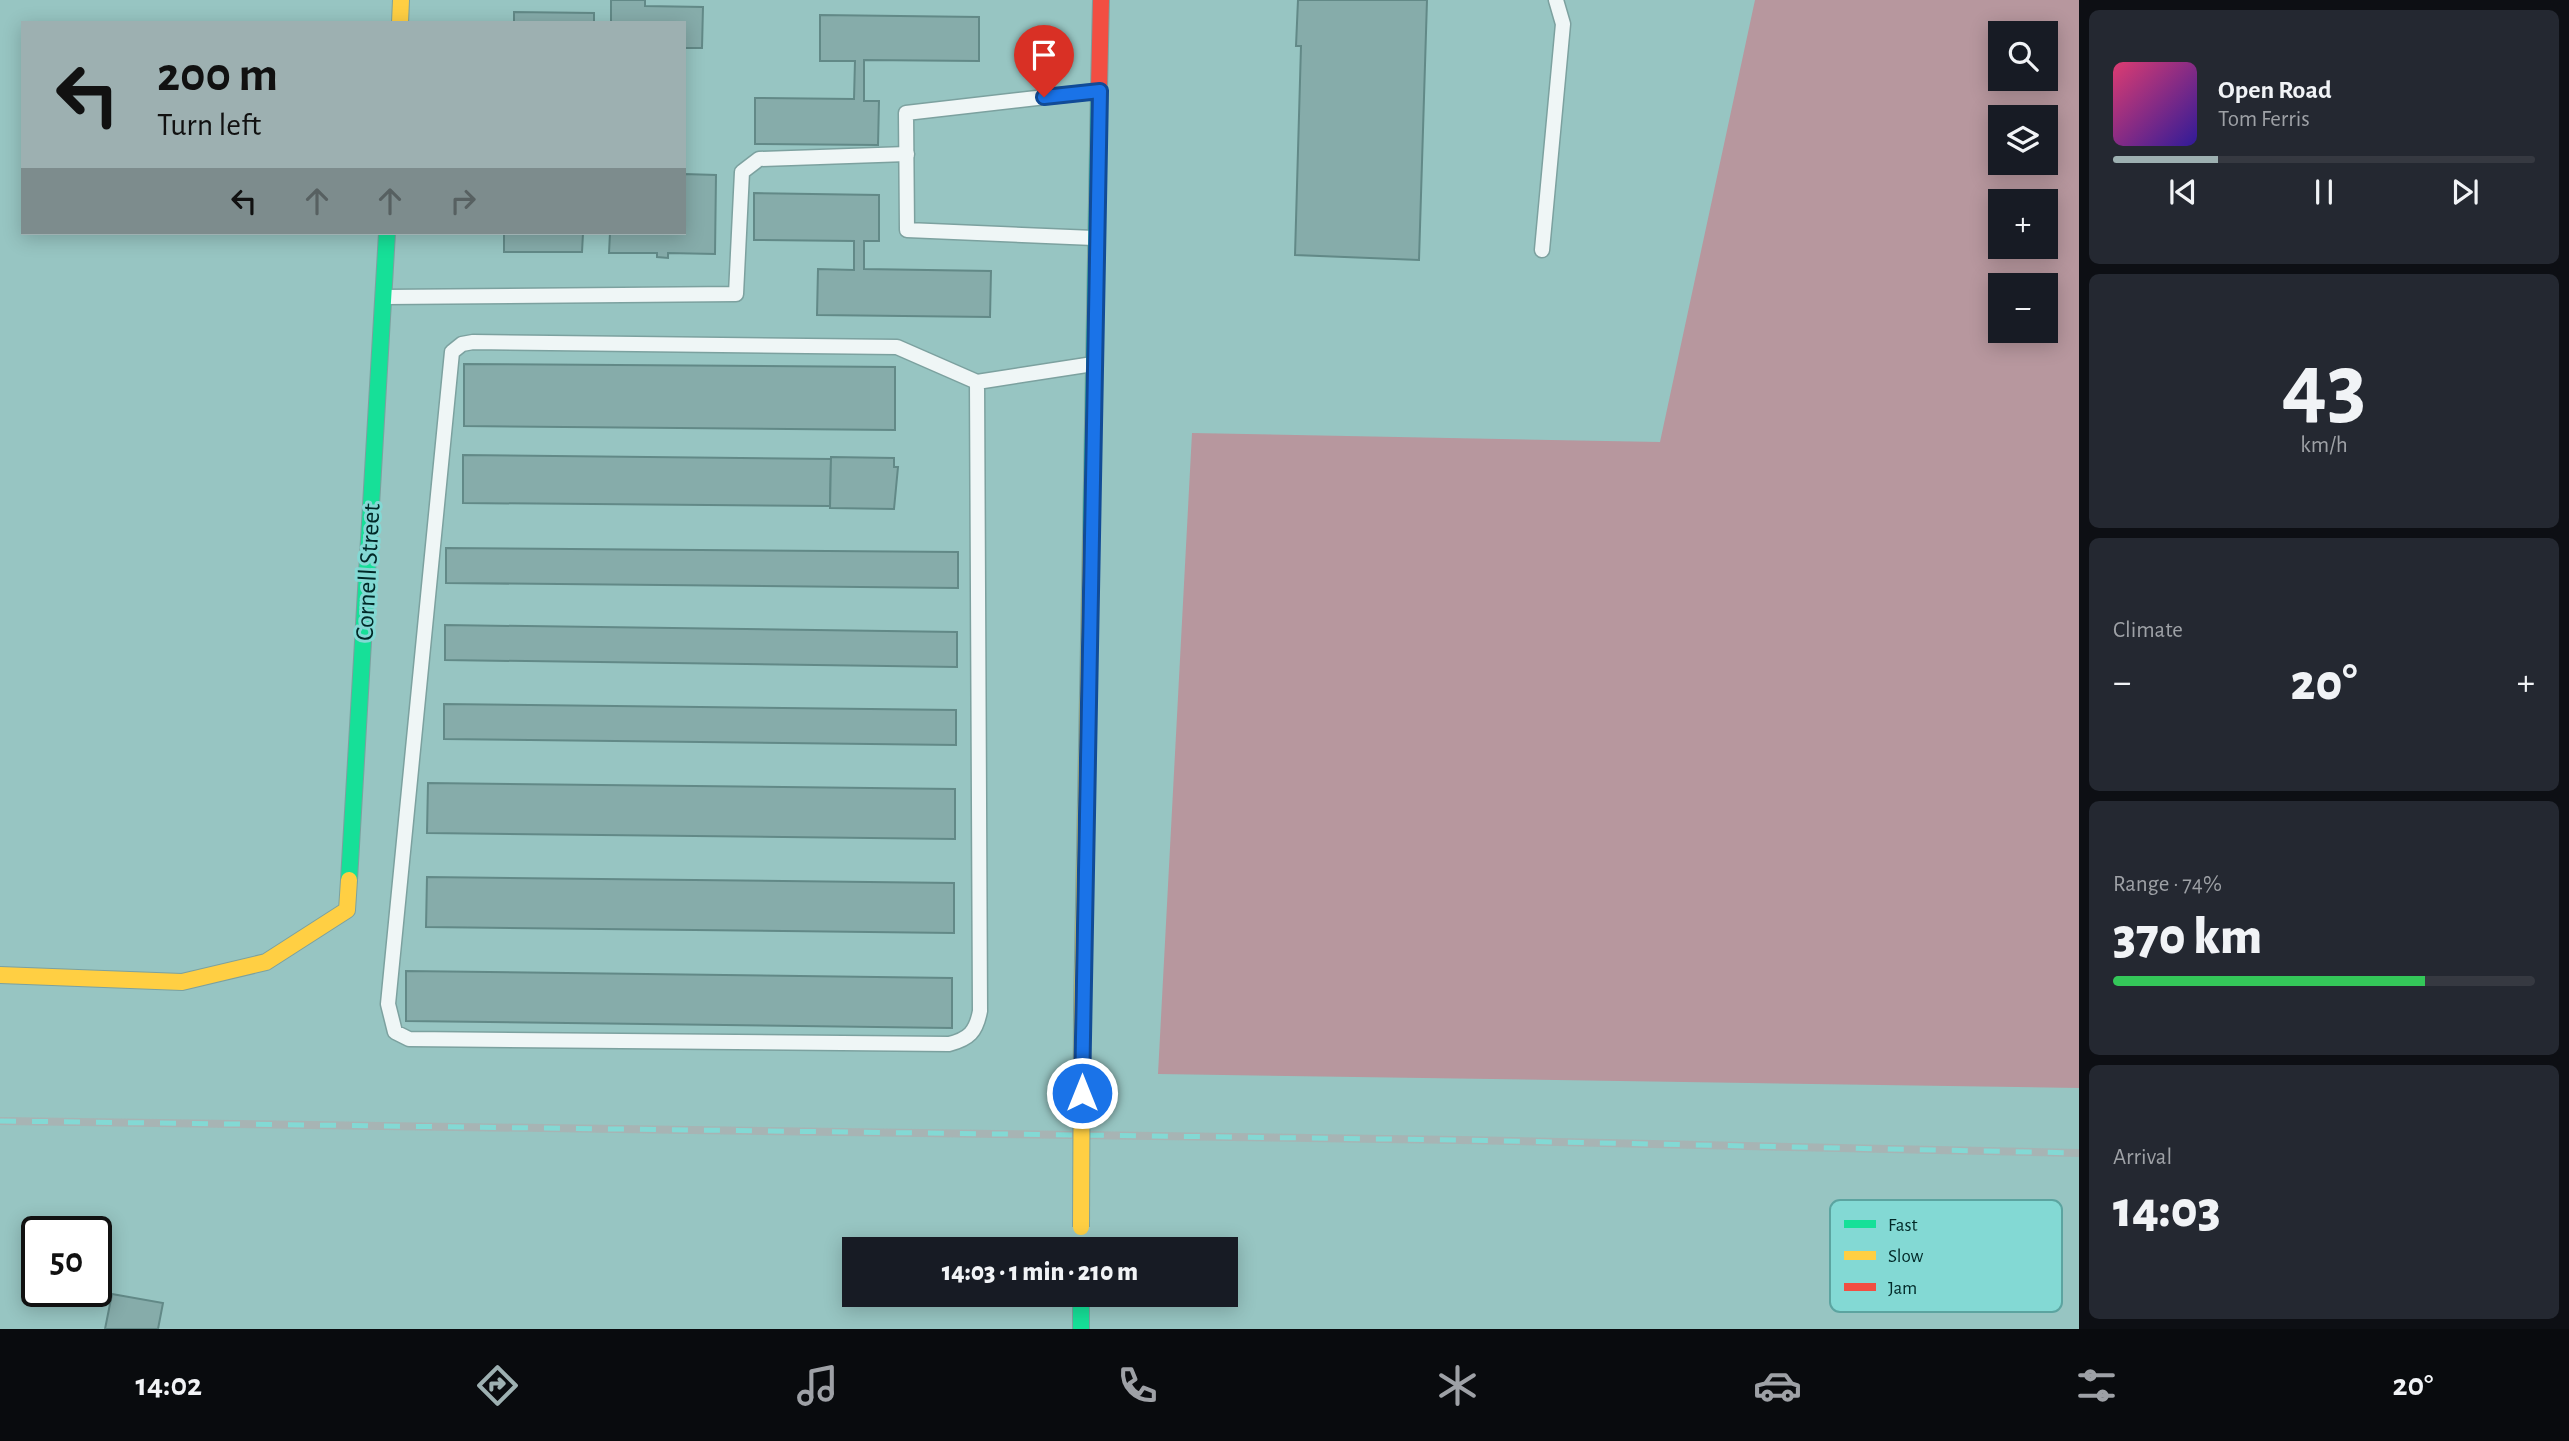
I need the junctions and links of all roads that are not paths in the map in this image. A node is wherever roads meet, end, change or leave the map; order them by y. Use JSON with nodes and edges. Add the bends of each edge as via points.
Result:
{"nodes":[{"id":1,"x":401,"y":0,"type":"edge"},
{"id":2,"x":1101,"y":0,"type":"edge"},
{"id":3,"x":1556,"y":0,"type":"edge"},
{"id":4,"x":400,"y":21,"type":"edge"},
{"id":5,"x":1100,"y":91,"type":"junction"},
{"id":6,"x":906,"y":154,"type":"junction"},
{"id":7,"x":387,"y":235,"type":"edge"},
{"id":8,"x":1097,"y":239,"type":"junction"},
{"id":9,"x":1542,"y":250,"type":"dead end"},
{"id":10,"x":383,"y":296,"type":"junction"},
{"id":11,"x":1094,"y":363,"type":"junction"},
{"id":12,"x":977,"y":382,"type":"junction"},
{"id":13,"x":0,"y":975,"type":"edge"},
{"id":14,"x":1081,"y":1232,"type":"dead end"},
{"id":15,"x":1081,"y":1307,"type":"edge"},
{"id":16,"x":1081,"y":1329,"type":"edge"}],
"edges":[{"from":1,"to":4,"type":"main road"},
{"from":2,"to":5,"type":"main road"},
{"from":3,"to":9,"type":"lane","via":[[1563,24]]},
{"from":5,"to":6,"type":"lane","via":[[906,113]]},
{"from":5,"to":8,"type":"main road"},
{"from":6,"to":8,"type":"lane","via":[[906,230]]},
{"from":6,"to":10,"type":"lane","via":[[759,159],[742,172],[736,294]]},
{"from":7,"to":10,"type":"main road","name":"Cornell Street"},
{"from":8,"to":11,"type":"main road"},
{"from":10,"to":13,"type":"main road","name":"Cornell Street","via":[[347,910],[266,962],[182,982]]},
{"from":11,"to":12,"type":"lane"},
{"from":11,"to":14,"type":"main road","bridge":true},
{"from":12,"to":12,"type":"lane","via":[[897,347],[473,341],[452,352],[388,1004],[395,1032],[409,1039],[949,1044],[965,1040],[976,1027],[980,1011]]},
{"from":15,"to":16,"type":"main road"}]}
